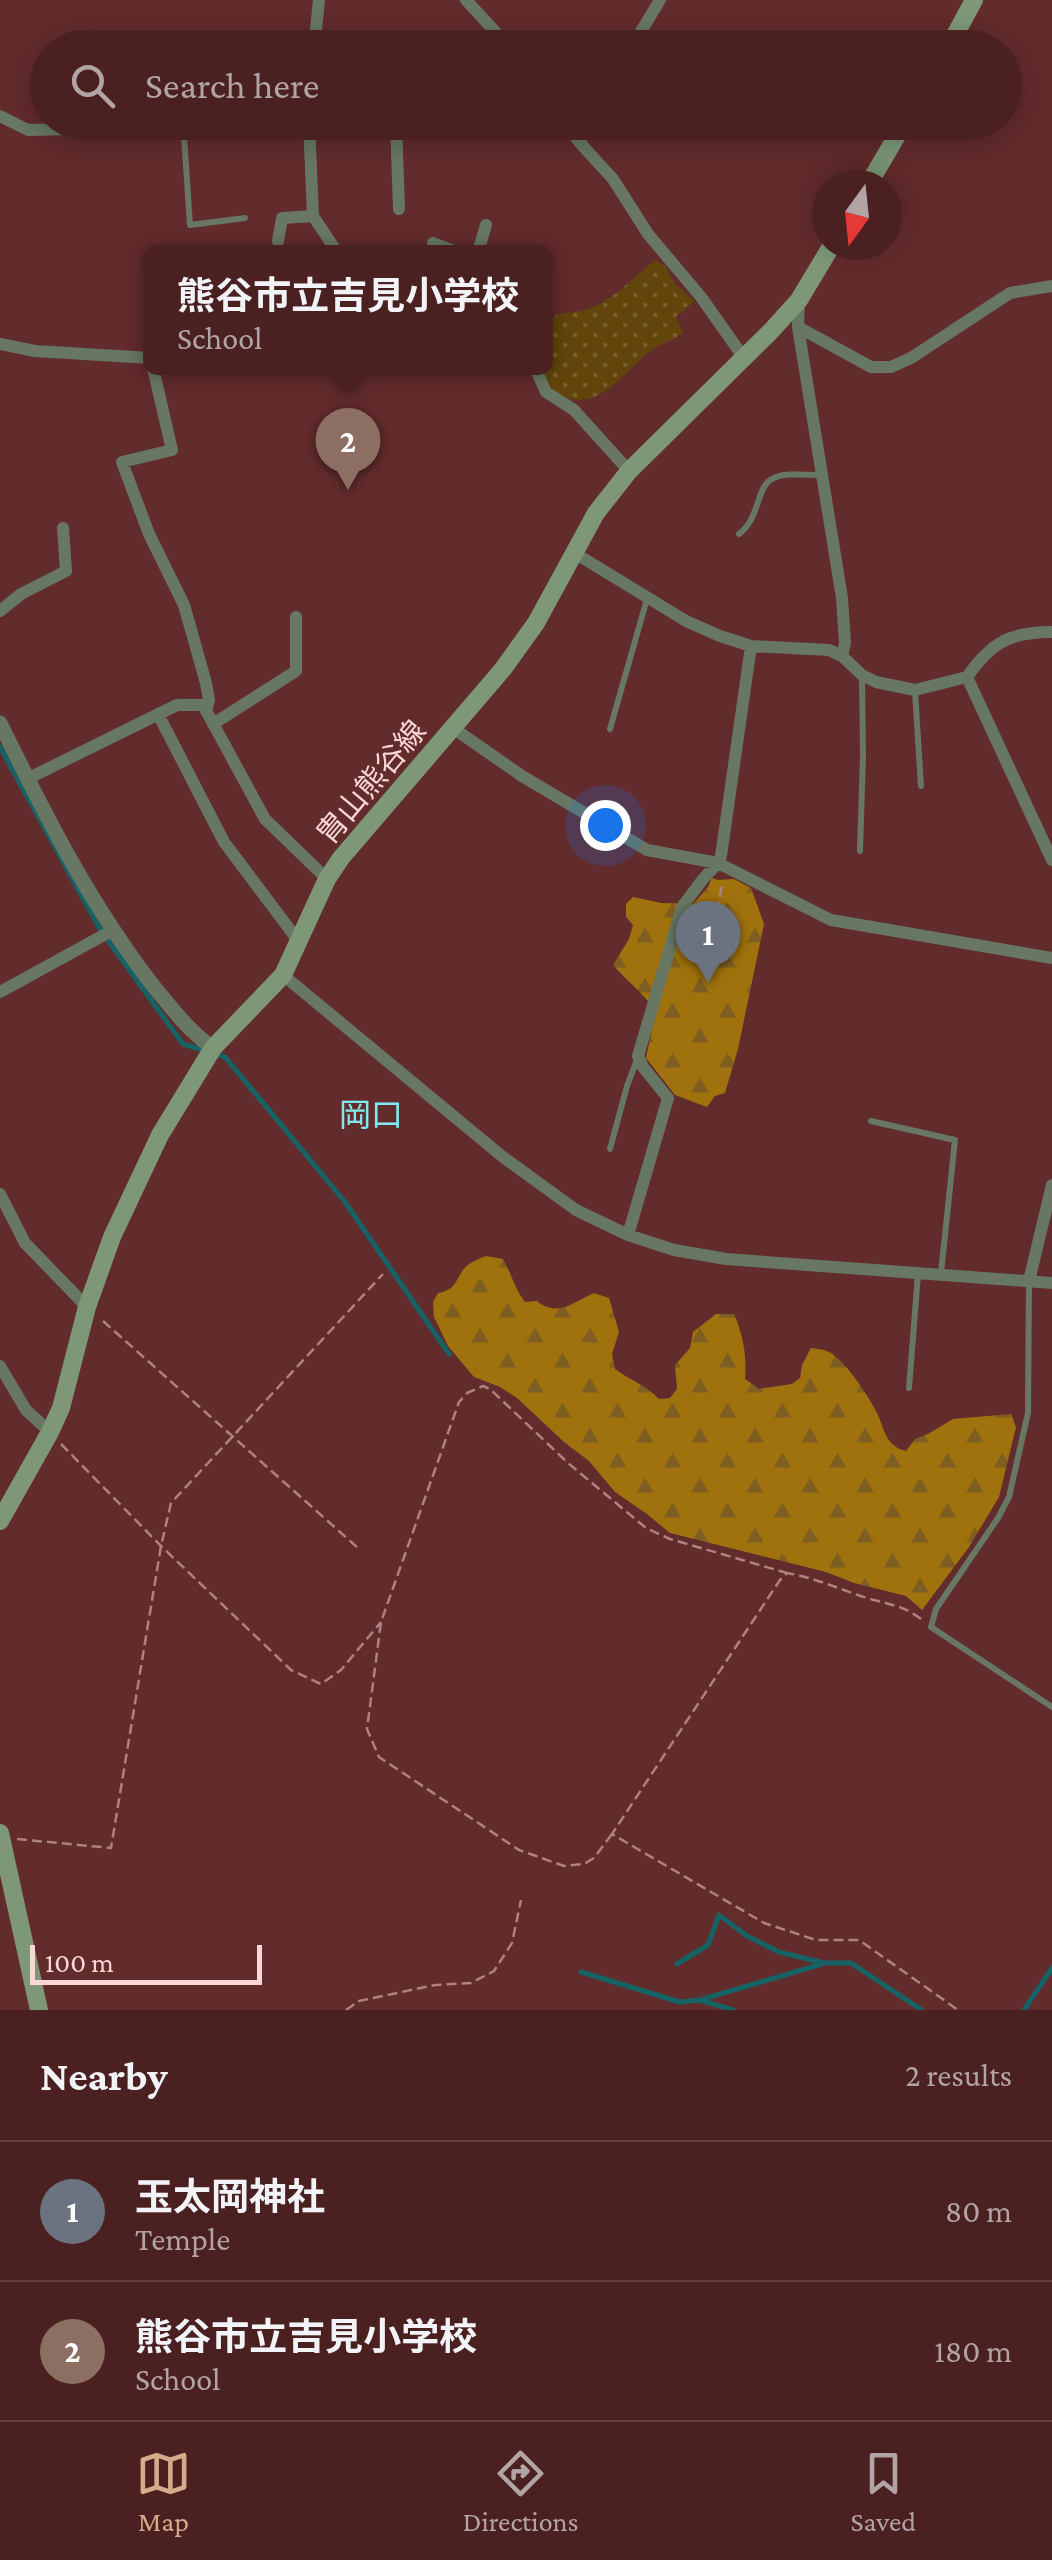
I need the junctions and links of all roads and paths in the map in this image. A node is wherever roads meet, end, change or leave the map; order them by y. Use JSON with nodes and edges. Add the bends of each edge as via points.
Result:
{"nodes":[{"id":1,"x":319,"y":0,"type":"edge"},
{"id":2,"x":466,"y":0,"type":"edge"},
{"id":3,"x":660,"y":0,"type":"edge"},
{"id":4,"x":974,"y":0,"type":"edge"},
{"id":5,"x":316,"y":30,"type":"edge"},
{"id":6,"x":493,"y":30,"type":"edge"},
{"id":7,"x":641,"y":30,"type":"edge"},
{"id":8,"x":958,"y":30,"type":"edge"},
{"id":9,"x":0,"y":116,"type":"edge"},
{"id":10,"x":30,"y":130,"type":"edge"},
{"id":11,"x":184,"y":140,"type":"edge"},
{"id":12,"x":310,"y":140,"type":"edge"},
{"id":13,"x":397,"y":140,"type":"edge"},
{"id":14,"x":578,"y":140,"type":"edge"},
{"id":15,"x":581,"y":140,"type":"edge"},
{"id":16,"x":894,"y":140,"type":"edge"},
{"id":17,"x":580,"y":143,"type":"junction"},
{"id":18,"x":877,"y":170,"type":"edge"},
{"id":19,"x":399,"y":209,"type":"dead end"},
{"id":20,"x":313,"y":216,"type":"junction"},
{"id":21,"x":245,"y":218,"type":"dead end"},
{"id":22,"x":486,"y":225,"type":"dead end"},
{"id":23,"x":278,"y":241,"type":"dead end"},
{"id":24,"x":433,"y":243,"type":"dead end"},
{"id":25,"x":332,"y":245,"type":"edge"},
{"id":26,"x":438,"y":245,"type":"edge"},
{"id":27,"x":480,"y":245,"type":"edge"},
{"id":28,"x":823,"y":260,"type":"edge"},
{"id":29,"x":1052,"y":286,"type":"edge"},
{"id":30,"x":799,"y":300,"type":"junction"},
{"id":31,"x":798,"y":328,"type":"junction"},
{"id":32,"x":0,"y":344,"type":"edge"},
{"id":33,"x":143,"y":358,"type":"edge"},
{"id":34,"x":744,"y":358,"type":"junction"},
{"id":35,"x":155,"y":375,"type":"edge"},
{"id":36,"x":538,"y":375,"type":"edge"},
{"id":37,"x":629,"y":471,"type":"junction"},
{"id":38,"x":822,"y":474,"type":"junction"},
{"id":39,"x":63,"y":528,"type":"dead end"},
{"id":40,"x":739,"y":534,"type":"dead end"},
{"id":41,"x":574,"y":552,"type":"junction"},
{"id":42,"x":648,"y":598,"type":"junction"},
{"id":43,"x":0,"y":611,"type":"edge"},
{"id":44,"x":296,"y":617,"type":"dead end"},
{"id":45,"x":1052,"y":632,"type":"edge"},
{"id":46,"x":751,"y":646,"type":"junction"},
{"id":47,"x":842,"y":656,"type":"junction"},
{"id":48,"x":862,"y":674,"type":"junction"},
{"id":49,"x":967,"y":677,"type":"junction"},
{"id":50,"x":915,"y":690,"type":"junction"},
{"id":51,"x":206,"y":710,"type":"junction"},
{"id":52,"x":158,"y":714,"type":"junction"},
{"id":53,"x":0,"y":724,"type":"edge"},
{"id":54,"x":214,"y":724,"type":"junction"},
{"id":55,"x":453,"y":728,"type":"junction"},
{"id":56,"x":610,"y":729,"type":"dead end"},
{"id":57,"x":27,"y":779,"type":"junction"},
{"id":58,"x":921,"y":786,"type":"dead end"},
{"id":59,"x":860,"y":851,"type":"dead end"},
{"id":60,"x":1052,"y":860,"type":"edge"},
{"id":61,"x":721,"y":865,"type":"junction"},
{"id":62,"x":327,"y":879,"type":"junction"},
{"id":63,"x":113,"y":930,"type":"junction"},
{"id":64,"x":300,"y":943,"type":"junction"},
{"id":65,"x":1052,"y":958,"type":"edge"},
{"id":66,"x":709,"y":970,"type":"dead end"},
{"id":67,"x":283,"y":975,"type":"junction"},
{"id":68,"x":0,"y":992,"type":"edge"},
{"id":69,"x":210,"y":1054,"type":"junction"},
{"id":70,"x":638,"y":1056,"type":"junction"},
{"id":71,"x":871,"y":1121,"type":"dead end"},
{"id":72,"x":610,"y":1149,"type":"dead end"},
{"id":73,"x":1052,"y":1185,"type":"edge"},
{"id":74,"x":0,"y":1194,"type":"edge"},
{"id":75,"x":628,"y":1236,"type":"junction"},
{"id":76,"x":918,"y":1273,"type":"junction"},
{"id":77,"x":383,"y":1274,"type":"dead end"},
{"id":78,"x":941,"y":1274,"type":"junction"},
{"id":79,"x":1029,"y":1281,"type":"junction"},
{"id":80,"x":1052,"y":1283,"type":"edge"},
{"id":81,"x":87,"y":1306,"type":"junction"},
{"id":82,"x":0,"y":1366,"type":"edge"},
{"id":83,"x":909,"y":1388,"type":"dead end"},
{"id":84,"x":50,"y":1432,"type":"junction"},
{"id":85,"x":232,"y":1435,"type":"junction"},
{"id":86,"x":1,"y":1515,"type":"edge"},
{"id":87,"x":162,"y":1546,"type":"junction"},
{"id":88,"x":358,"y":1548,"type":"dead end"},
{"id":89,"x":787,"y":1573,"type":"junction"},
{"id":90,"x":382,"y":1622,"type":"junction"},
{"id":91,"x":930,"y":1626,"type":"junction"},
{"id":92,"x":1052,"y":1707,"type":"edge"},
{"id":93,"x":612,"y":1834,"type":"junction"},
{"id":94,"x":0,"y":1835,"type":"edge"},
{"id":95,"x":521,"y":1900,"type":"dead end"},
{"id":96,"x":39,"y":2010,"type":"edge"},
{"id":97,"x":346,"y":2010,"type":"edge"},
{"id":98,"x":958,"y":2010,"type":"edge"}],
"edges":[{"from":1,"to":5,"type":"street"},
{"from":2,"to":6,"type":"street"},
{"from":3,"to":7,"type":"street"},
{"from":4,"to":8,"type":"main road"},
{"from":9,"to":10,"type":"street"},
{"from":11,"to":21,"type":"lane","via":[[190,225]]},
{"from":12,"to":20,"type":"street"},
{"from":13,"to":19,"type":"street"},
{"from":14,"to":17,"type":"street"},
{"from":15,"to":17,"type":"street"},
{"from":16,"to":18,"type":"main road"},
{"from":17,"to":34,"type":"street"},
{"from":20,"to":23,"type":"street","via":[[282,218]]},
{"from":20,"to":25,"type":"street"},
{"from":22,"to":27,"type":"street"},
{"from":24,"to":26,"type":"street"},
{"from":28,"to":30,"type":"main road","name":"胄山熊谷線"},
{"from":29,"to":31,"type":"street","via":[[1010,293],[891,367],[872,367]]},
{"from":30,"to":31,"type":"street"},
{"from":30,"to":34,"type":"main road","name":"胄山熊谷線"},
{"from":31,"to":38,"type":"street"},
{"from":32,"to":33,"type":"street"},
{"from":34,"to":37,"type":"main road","name":"胄山熊谷線"},
{"from":35,"to":51,"type":"street","via":[[172,450],[122,462],[184,605],[206,683]]},
{"from":36,"to":37,"type":"street","via":[[546,392],[574,410]]},
{"from":37,"to":41,"type":"main road","name":"胄山熊谷線"},
{"from":38,"to":40,"type":"lane","via":[[768,481]]},
{"from":38,"to":47,"type":"street","via":[[842,598]]},
{"from":39,"to":43,"type":"street","via":[[66,572]]},
{"from":41,"to":42,"type":"street"},
{"from":41,"to":55,"type":"main road","name":"胄山熊谷線","via":[[522,644]]},
{"from":42,"to":46,"type":"street"},
{"from":42,"to":56,"type":"lane"},
{"from":44,"to":54,"type":"street","via":[[296,670]]},
{"from":45,"to":49,"type":"street","via":[[996,644]]},
{"from":46,"to":47,"type":"street"},
{"from":46,"to":61,"type":"street"},
{"from":47,"to":48,"type":"street"},
{"from":48,"to":50,"type":"street"},
{"from":48,"to":59,"type":"lane"},
{"from":49,"to":50,"type":"street"},
{"from":49,"to":60,"type":"street"},
{"from":50,"to":58,"type":"lane"},
{"from":51,"to":52,"type":"street","via":[[177,705]]},
{"from":51,"to":54,"type":"street"},
{"from":52,"to":57,"type":"street"},
{"from":52,"to":64,"type":"street","via":[[224,842]]},
{"from":53,"to":57,"type":"street"},
{"from":54,"to":62,"type":"street","via":[[265,818]]},
{"from":55,"to":61,"type":"street","via":[[647,850]]},
{"from":55,"to":62,"type":"main road","name":"胄山熊谷線"},
{"from":57,"to":63,"type":"street"},
{"from":61,"to":65,"type":"street","via":[[831,920]]},
{"from":61,"to":66,"type":"path"},
{"from":61,"to":70,"type":"street","via":[[682,907]]},
{"from":62,"to":64,"type":"main road","name":"胄山熊谷線"},
{"from":63,"to":68,"type":"street"},
{"from":63,"to":69,"type":"street"},
{"from":64,"to":67,"type":"main road","name":"胄山熊谷線"},
{"from":67,"to":69,"type":"main road","name":"胄山熊谷線"},
{"from":67,"to":75,"type":"street","via":[[502,1157],[576,1210]]},
{"from":69,"to":81,"type":"main road","name":"胄山熊谷線","via":[[152,1152]]},
{"from":70,"to":72,"type":"lane"},
{"from":70,"to":75,"type":"street","via":[[668,1098]]},
{"from":71,"to":78,"type":"lane","via":[[955,1140]]},
{"from":73,"to":79,"type":"street"},
{"from":74,"to":81,"type":"street","via":[[25,1244]]},
{"from":75,"to":76,"type":"street","via":[[726,1259]]},
{"from":76,"to":78,"type":"street"},
{"from":76,"to":83,"type":"lane"},
{"from":77,"to":85,"type":"path"},
{"from":78,"to":79,"type":"street"},
{"from":79,"to":80,"type":"street"},
{"from":79,"to":91,"type":"lane","via":[[1028,1413],[1008,1497]]},
{"from":81,"to":84,"type":"main road","name":"胄山熊谷線"},
{"from":81,"to":85,"type":"path"},
{"from":82,"to":84,"type":"street","via":[[26,1410]]},
{"from":84,"to":86,"type":"main road","name":"胄山熊谷線"},
{"from":84,"to":87,"type":"path"},
{"from":85,"to":87,"type":"path","via":[[171,1503]]},
{"from":85,"to":88,"type":"path"},
{"from":87,"to":90,"type":"path","via":[[292,1670],[320,1684],[342,1670]]},
{"from":87,"to":94,"type":"path","via":[[111,1848]]},
{"from":89,"to":90,"type":"path","via":[[646,1528],[482,1386],[459,1402]]},
{"from":89,"to":91,"type":"path","via":[[910,1610]]},
{"from":89,"to":93,"type":"path"},
{"from":90,"to":93,"type":"path","via":[[367,1729],[380,1757],[519,1850],[564,1866],[594,1858]]},
{"from":91,"to":92,"type":"lane"},
{"from":93,"to":98,"type":"path","via":[[764,1923],[816,1940],[859,1940]]},
{"from":94,"to":96,"type":"main road"},
{"from":95,"to":97,"type":"path","via":[[512,1943],[494,1971],[471,1983],[359,2001]]}]}
